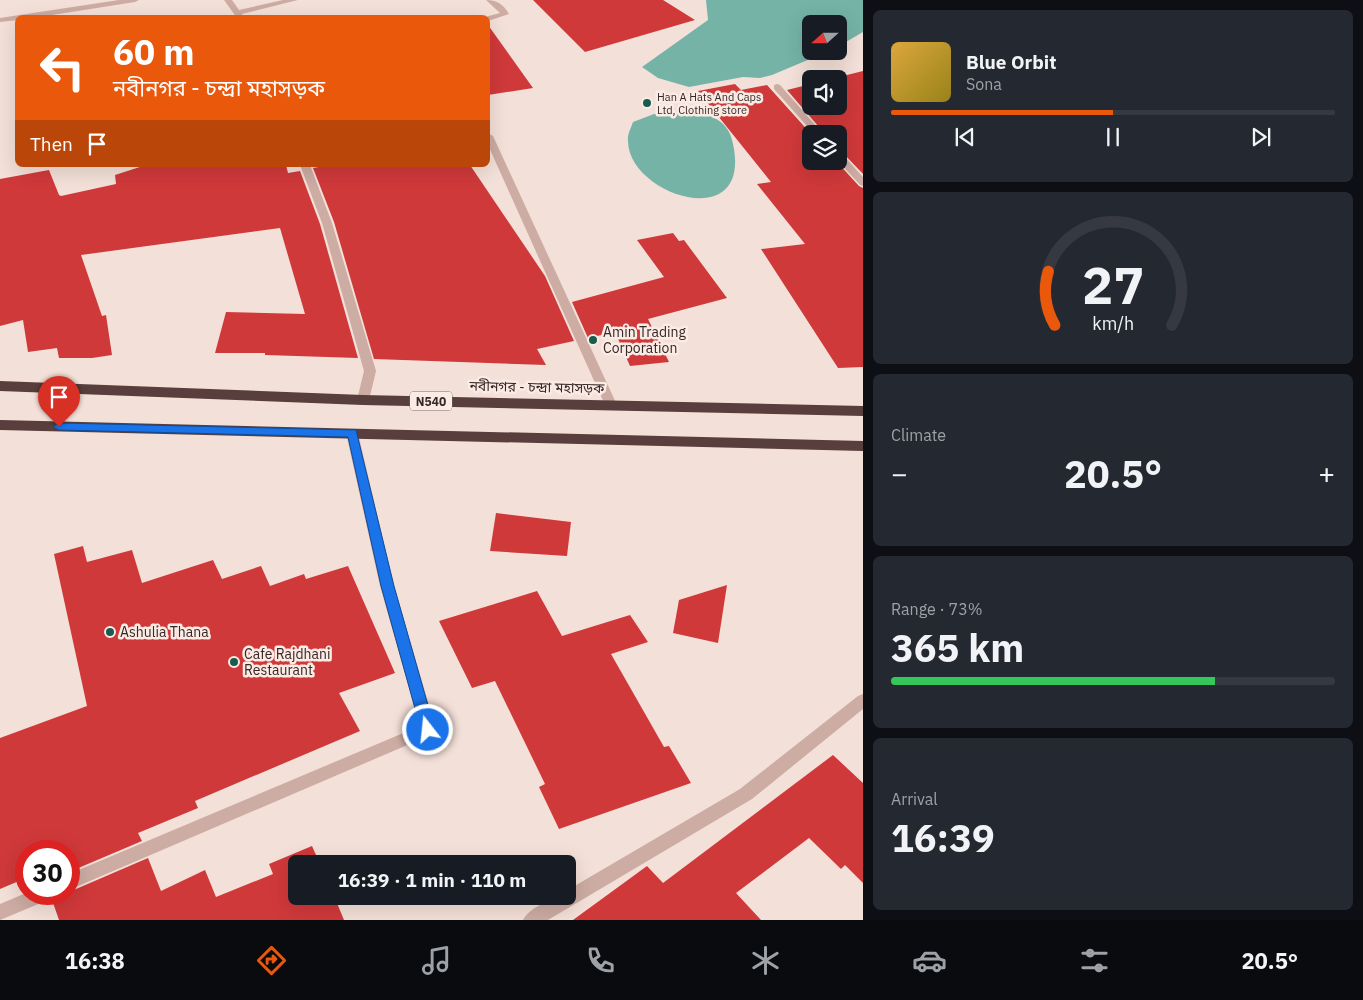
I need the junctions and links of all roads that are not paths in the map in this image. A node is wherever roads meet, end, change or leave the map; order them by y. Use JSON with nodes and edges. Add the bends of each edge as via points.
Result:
{"nodes":[{"id":1,"x":135,"y":0,"type":"edge"},
{"id":2,"x":228,"y":0,"type":"edge"},
{"id":3,"x":294,"y":0,"type":"edge"},
{"id":4,"x":490,"y":0,"type":"edge"},
{"id":5,"x":34,"y":15,"type":"edge"},
{"id":6,"x":239,"y":15,"type":"edge"},
{"id":7,"x":15,"y":18,"type":"edge"},
{"id":8,"x":490,"y":18,"type":"edge"},
{"id":9,"x":0,"y":20,"type":"edge"},
{"id":10,"x":777,"y":87,"type":"dead end"},
{"id":11,"x":811,"y":125,"type":"edge"},
{"id":12,"x":490,"y":140,"type":"edge"},
{"id":13,"x":847,"y":165,"type":"edge"},
{"id":14,"x":306,"y":167,"type":"edge"},
{"id":15,"x":863,"y":183,"type":"edge"},
{"id":16,"x":0,"y":386,"type":"edge"},
{"id":17,"x":363,"y":400,"type":"junction"},
{"id":18,"x":611,"y":405,"type":"junction"},
{"id":19,"x":863,"y":410,"type":"edge"},
{"id":20,"x":0,"y":426,"type":"edge"},
{"id":21,"x":352,"y":433,"type":"junction"},
{"id":22,"x":863,"y":446,"type":"edge"},
{"id":23,"x":863,"y":700,"type":"edge"},
{"id":24,"x":80,"y":877,"type":"edge"},
{"id":25,"x":16,"y":905,"type":"edge"},
{"id":26,"x":0,"y":912,"type":"edge"},
{"id":27,"x":532,"y":920,"type":"edge"}],
"edges":[{"from":1,"to":5,"type":"street"},
{"from":2,"to":6,"type":"street"},
{"from":3,"to":6,"type":"street"},
{"from":4,"to":8,"type":"street","via":[[505,14]]},
{"from":7,"to":9,"type":"street"},
{"from":10,"to":11,"type":"street"},
{"from":12,"to":18,"type":"street"},
{"from":13,"to":15,"type":"street"},
{"from":14,"to":17,"type":"street","via":[[327,223],[370,370]]},
{"from":16,"to":17,"type":"highway","name":"নবীনগর - চন্দ্রা মহাসড়ক","number":"N540"},
{"from":17,"to":18,"type":"highway","name":"নবীনগর - চন্দ্রা মহাসড়ক","number":"N540"},
{"from":18,"to":19,"type":"highway","name":"নবীনগর - চন্দ্রা মহাসড়ক","number":"N540"},
{"from":20,"to":21,"type":"highway"},
{"from":21,"to":22,"type":"highway"},
{"from":21,"to":24,"type":"street","via":[[387,586],[428,730]]},
{"from":23,"to":27,"type":"street","via":[[746,794]]},
{"from":25,"to":26,"type":"street"}]}
